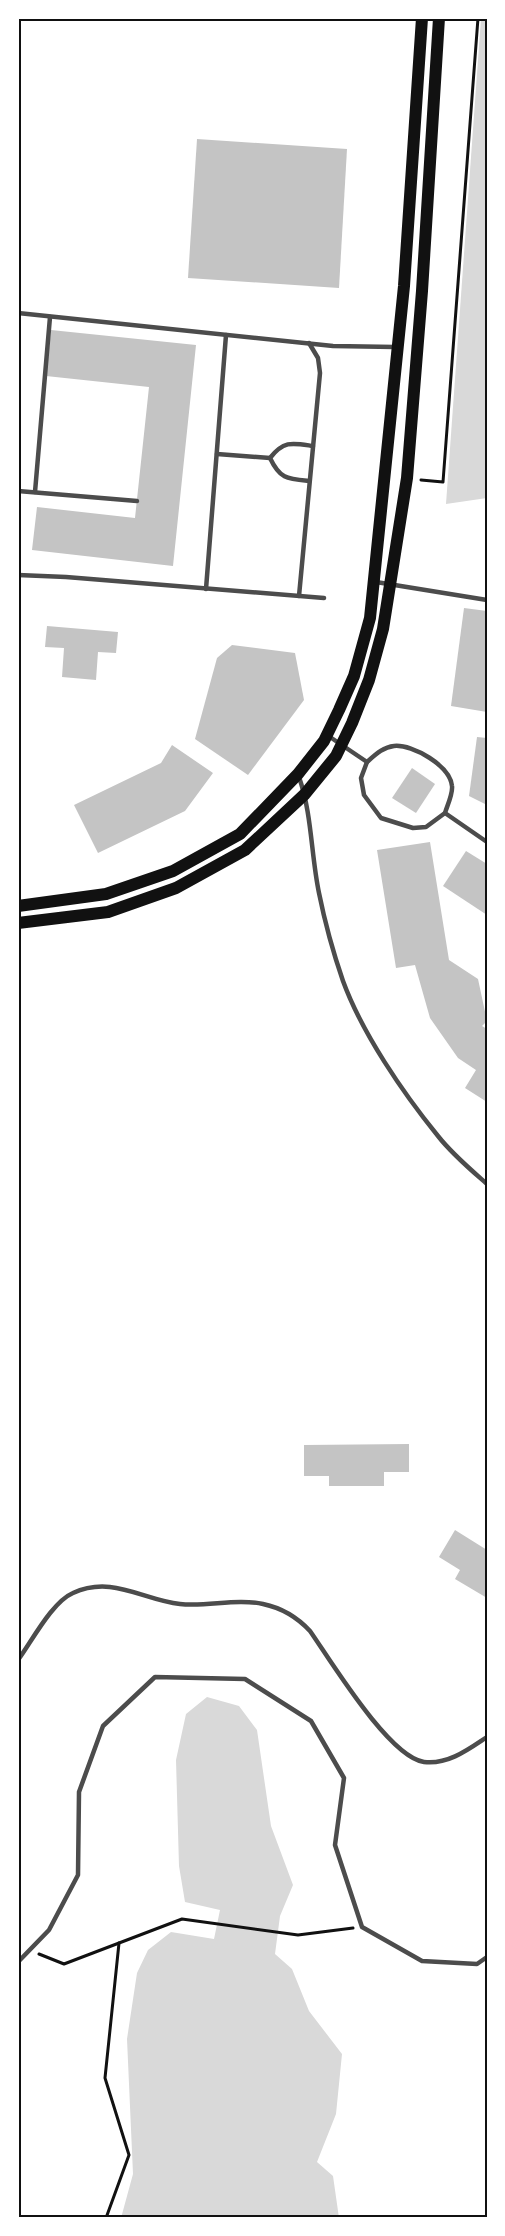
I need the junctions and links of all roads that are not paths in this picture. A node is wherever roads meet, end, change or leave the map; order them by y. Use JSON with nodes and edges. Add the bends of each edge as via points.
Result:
{"nodes":[{"id":1,"x":422,"y":18,"type":"edge"},
{"id":2,"x":439,"y":18,"type":"edge"},
{"id":3,"x":18,"y":313,"type":"edge"},
{"id":4,"x":50,"y":316,"type":"junction"},
{"id":5,"x":226,"y":335,"type":"junction"},
{"id":6,"x":309,"y":343,"type":"junction"},
{"id":7,"x":398,"y":347,"type":"junction"},
{"id":8,"x":313,"y":446,"type":"junction"},
{"id":9,"x":217,"y":454,"type":"junction"},
{"id":10,"x":270,"y":458,"type":"junction"},
{"id":11,"x":309,"y":482,"type":"junction"},
{"id":12,"x":18,"y":490,"type":"edge"},
{"id":13,"x":35,"y":492,"type":"junction"},
{"id":14,"x":137,"y":501,"type":"dead end"},
{"id":15,"x":18,"y":575,"type":"edge"},
{"id":16,"x":373,"y":581,"type":"junction"},
{"id":17,"x":391,"y":584,"type":"junction"},
{"id":18,"x":206,"y":589,"type":"junction"},
{"id":19,"x":299,"y":596,"type":"junction"},
{"id":20,"x":324,"y":598,"type":"dead end"},
{"id":21,"x":487,"y":600,"type":"edge"},
{"id":22,"x":327,"y":735,"type":"junction"},
{"id":23,"x":342,"y":744,"type":"junction"},
{"id":24,"x":367,"y":762,"type":"junction"},
{"id":25,"x":298,"y":774,"type":"junction"},
{"id":26,"x":305,"y":794,"type":"junction"},
{"id":27,"x":445,"y":813,"type":"junction"},
{"id":28,"x":487,"y":842,"type":"edge"},
{"id":29,"x":18,"y":906,"type":"edge"},
{"id":30,"x":18,"y":922,"type":"edge"},
{"id":31,"x":487,"y":1184,"type":"edge"},
{"id":32,"x":18,"y":1660,"type":"edge"},
{"id":33,"x":487,"y":1737,"type":"edge"},
{"id":34,"x":487,"y":1958,"type":"edge"},
{"id":35,"x":18,"y":1962,"type":"edge"}],
"edges":[{"from":1,"to":7,"type":"main road"},
{"from":2,"to":17,"type":"main road","via":[[407,478]]},
{"from":3,"to":4,"type":"lane"},
{"from":4,"to":5,"type":"lane"},
{"from":4,"to":13,"type":"lane"},
{"from":5,"to":6,"type":"lane"},
{"from":5,"to":9,"type":"lane"},
{"from":6,"to":7,"type":"lane"},
{"from":6,"to":8,"type":"lane","via":[[318,358],[320,373]]},
{"from":7,"to":16,"type":"main road"},
{"from":8,"to":10,"type":"lane","via":[[291,443],[278,447]]},
{"from":8,"to":11,"type":"lane"},
{"from":9,"to":10,"type":"lane"},
{"from":9,"to":18,"type":"lane"},
{"from":10,"to":11,"type":"lane","via":[[276,471],[289,480]]},
{"from":11,"to":19,"type":"lane"},
{"from":12,"to":13,"type":"lane"},
{"from":13,"to":14,"type":"lane"},
{"from":15,"to":18,"type":"lane"},
{"from":16,"to":17,"type":"lane"},
{"from":16,"to":22,"type":"main road","via":[[370,618],[354,676]]},
{"from":17,"to":21,"type":"lane"},
{"from":17,"to":23,"type":"main road","via":[[369,680]]},
{"from":18,"to":19,"type":"lane"},
{"from":19,"to":20,"type":"lane"},
{"from":22,"to":23,"type":"lane"},
{"from":22,"to":25,"type":"main road"},
{"from":23,"to":24,"type":"lane"},
{"from":23,"to":26,"type":"main road"},
{"from":24,"to":27,"type":"lane","via":[[360,777],[364,795],[381,818],[412,828],[426,827]]},
{"from":24,"to":27,"type":"lane","via":[[379,751],[395,745],[426,754],[448,774],[452,787]]},
{"from":25,"to":26,"type":"lane"},
{"from":25,"to":29,"type":"main road","via":[[240,834],[173,871],[106,894]]},
{"from":26,"to":30,"type":"main road","via":[[245,850],[176,888],[108,912]]},
{"from":26,"to":31,"type":"lane","via":[[318,891],[344,983],[365,1028],[399,1083],[439,1138]]},
{"from":27,"to":28,"type":"lane"},
{"from":32,"to":33,"type":"lane","via":[[58,1604],[71,1593],[90,1587],[109,1586],[178,1604],[264,1604],[286,1612],[305,1626],[369,1714],[392,1742],[413,1759],[450,1759]]},
{"from":34,"to":35,"type":"lane","via":[[477,1964],[422,1961],[362,1927],[335,1845],[344,1778],[311,1721],[245,1679],[155,1677],[103,1726],[80,1792],[78,1875],[49,1930]]}]}
